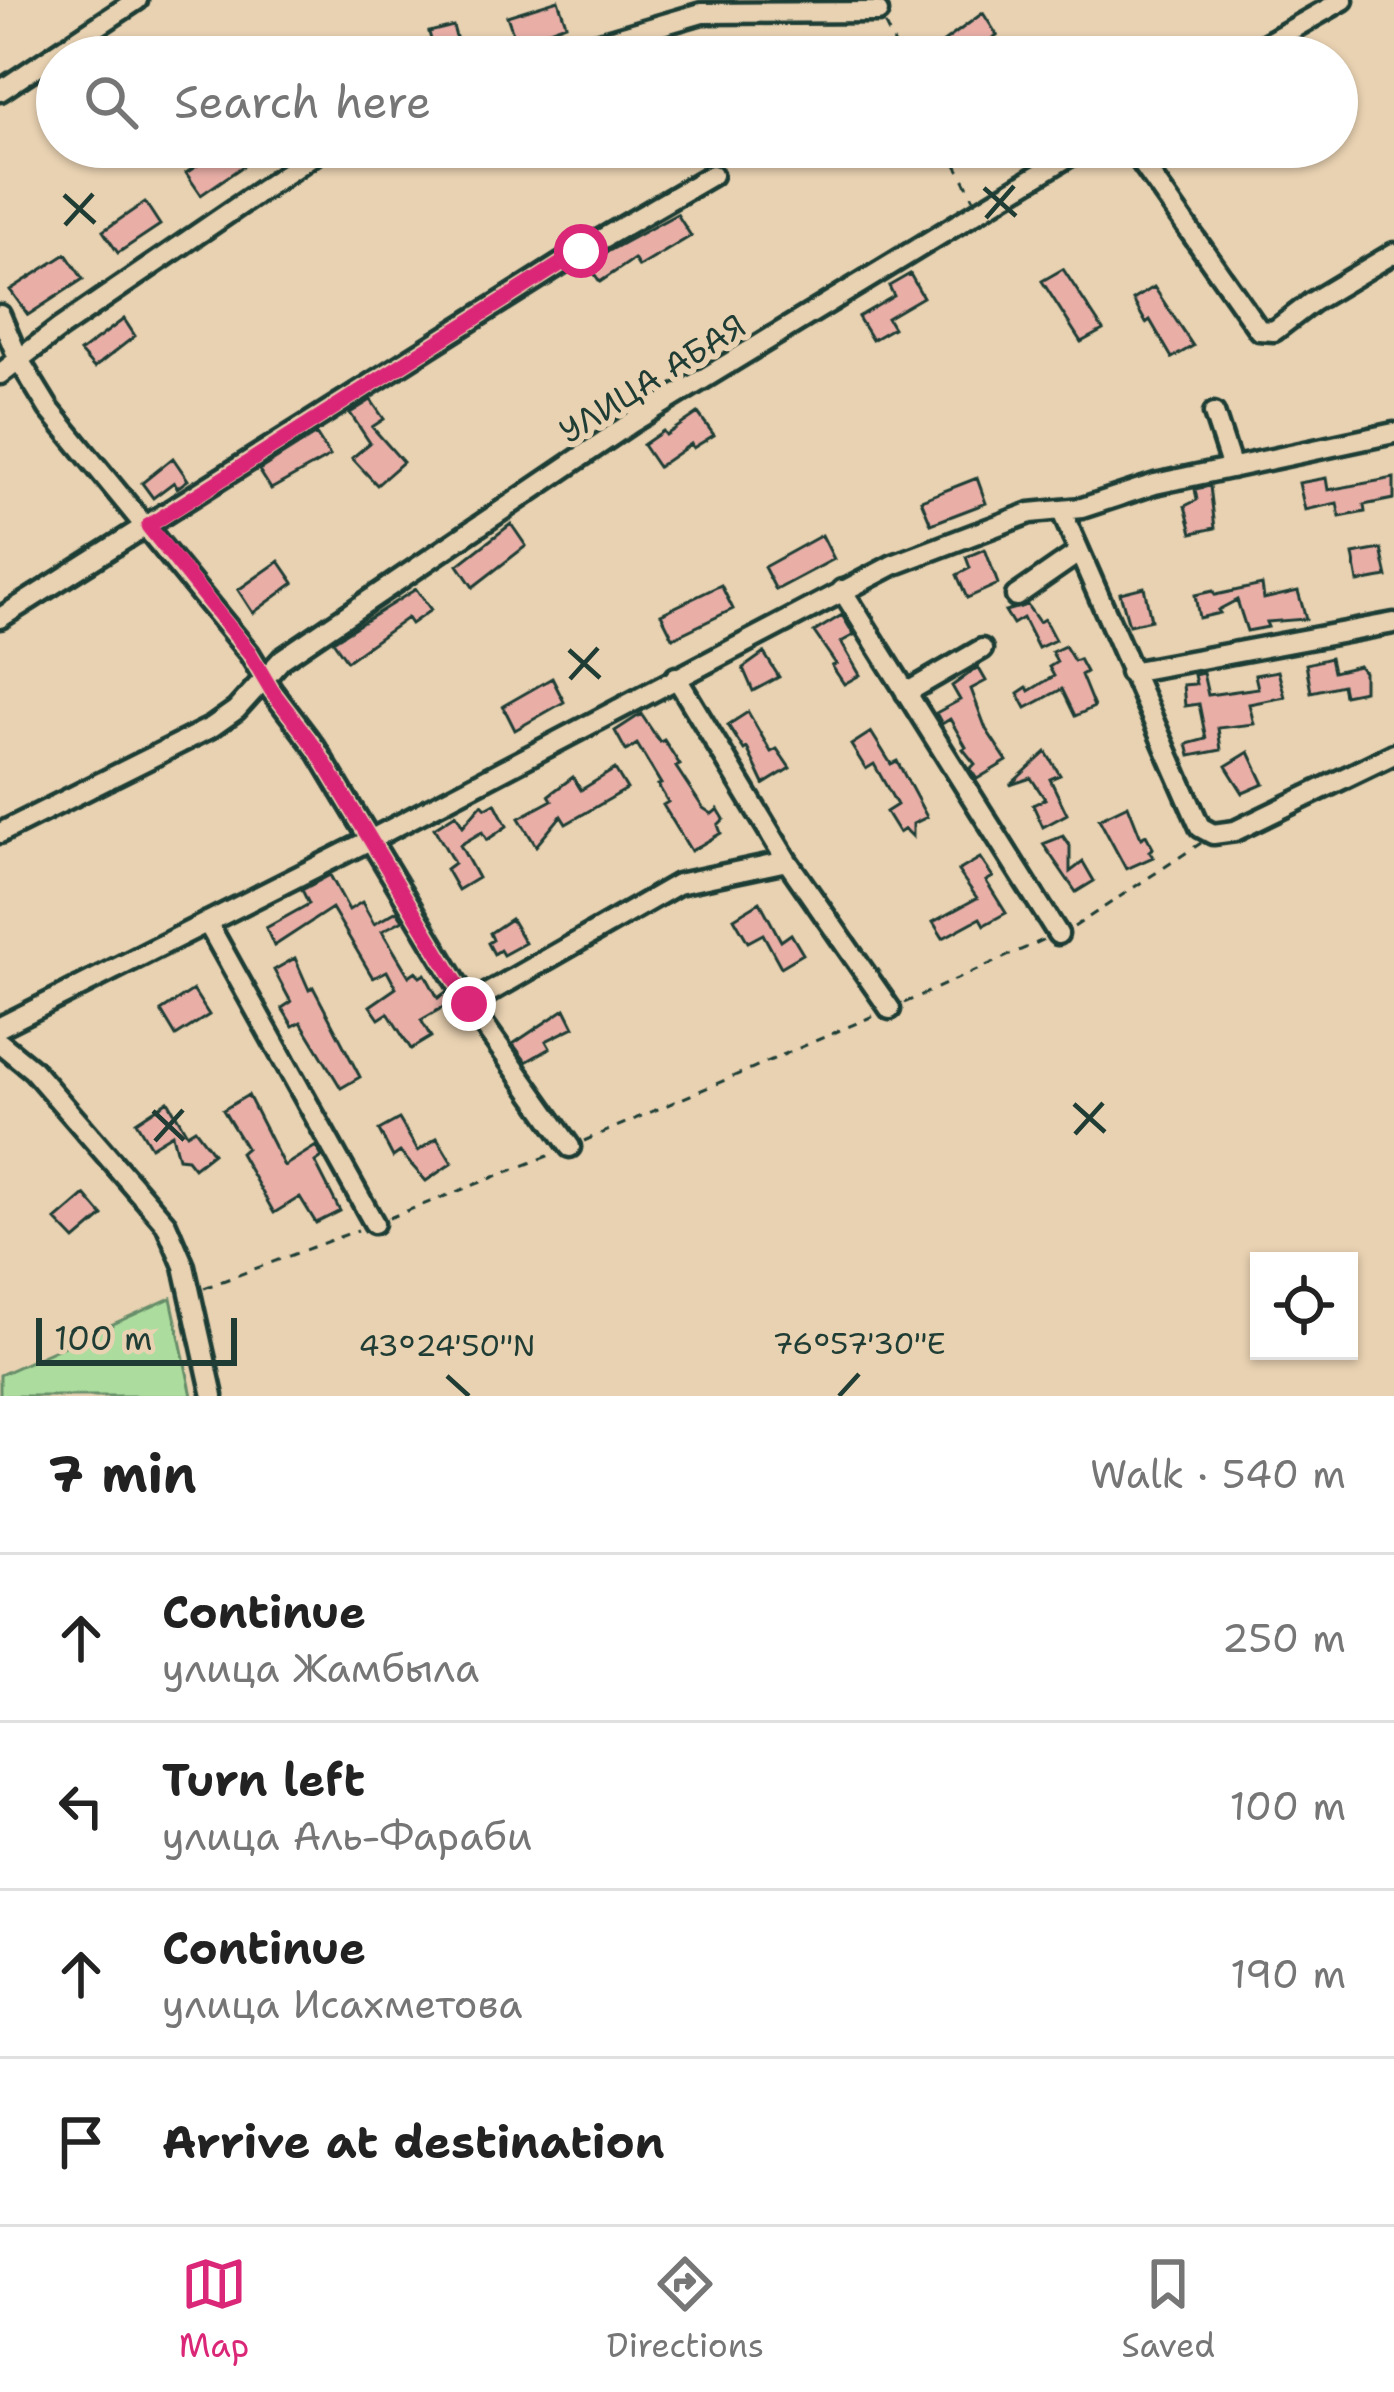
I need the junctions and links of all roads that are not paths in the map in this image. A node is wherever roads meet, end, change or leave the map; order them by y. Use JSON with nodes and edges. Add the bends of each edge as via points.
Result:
{"nodes":[{"id":1,"x":137,"y":0,"type":"edge"},
{"id":2,"x":1343,"y":0,"type":"edge"},
{"id":3,"x":878,"y":12,"type":"road end"},
{"id":4,"x":83,"y":36,"type":"edge"},
{"id":5,"x":624,"y":36,"type":"edge"},
{"id":6,"x":1280,"y":36,"type":"edge"},
{"id":7,"x":36,"y":67,"type":"edge"},
{"id":8,"x":0,"y":91,"type":"edge"},
{"id":9,"x":294,"y":168,"type":"edge"},
{"id":10,"x":1050,"y":168,"type":"edge"},
{"id":11,"x":1146,"y":168,"type":"edge"},
{"id":12,"x":712,"y":175,"type":"dead end"},
{"id":13,"x":1394,"y":253,"type":"edge"},
{"id":14,"x":0,"y":315,"type":"edge"},
{"id":15,"x":20,"y":360,"type":"junction"},
{"id":16,"x":0,"y":374,"type":"edge"},
{"id":17,"x":1214,"y":413,"type":"dead end"},
{"id":18,"x":1394,"y":434,"type":"edge"},
{"id":19,"x":1232,"y":467,"type":"junction"},
{"id":20,"x":1062,"y":512,"type":"junction"},
{"id":21,"x":148,"y":526,"type":"junction"},
{"id":22,"x":1078,"y":553,"type":"junction"},
{"id":23,"x":842,"y":590,"type":"junction"},
{"id":24,"x":1016,"y":596,"type":"dead end"},
{"id":25,"x":0,"y":618,"type":"edge"},
{"id":26,"x":1394,"y":623,"type":"edge"},
{"id":27,"x":982,"y":650,"type":"dead end"},
{"id":28,"x":1130,"y":673,"type":"junction"},
{"id":29,"x":676,"y":677,"type":"junction"},
{"id":30,"x":265,"y":678,"type":"junction"},
{"id":31,"x":906,"y":693,"type":"junction"},
{"id":32,"x":1394,"y":754,"type":"edge"},
{"id":33,"x":0,"y":833,"type":"edge"},
{"id":34,"x":370,"y":840,"type":"junction"},
{"id":35,"x":787,"y":861,"type":"junction"},
{"id":36,"x":207,"y":922,"type":"junction"},
{"id":37,"x":1058,"y":934,"type":"road end"},
{"id":38,"x":469,"y":1004,"type":"junction"},
{"id":39,"x":890,"y":1009,"type":"road end"},
{"id":40,"x":0,"y":1027,"type":"edge"},
{"id":41,"x":0,"y":1042,"type":"edge"},
{"id":42,"x":570,"y":1147,"type":"road end"},
{"id":43,"x":374,"y":1223,"type":"road end"},
{"id":44,"x":212,"y":1396,"type":"edge"}],
"edges":[{"from":1,"to":4,"type":"street"},
{"from":2,"to":6,"type":"street"},
{"from":3,"to":5,"type":"street","via":[[702,13]]},
{"from":7,"to":8,"type":"street"},
{"from":9,"to":15,"type":"street"},
{"from":10,"to":30,"type":"street","name":"УЛИЦА АБАЯ","via":[[631,423]]},
{"from":11,"to":13,"type":"street","via":[[1259,330],[1274,331]]},
{"from":12,"to":21,"type":"street"},
{"from":14,"to":15,"type":"street"},
{"from":15,"to":16,"type":"street"},
{"from":15,"to":21,"type":"street","via":[[50,409]]},
{"from":17,"to":19,"type":"street"},
{"from":18,"to":19,"type":"street"},
{"from":19,"to":20,"type":"street"},
{"from":20,"to":22,"type":"street"},
{"from":20,"to":23,"type":"street","via":[[1030,513]]},
{"from":21,"to":25,"type":"street"},
{"from":21,"to":30,"type":"street"},
{"from":22,"to":24,"type":"street"},
{"from":22,"to":28,"type":"street"},
{"from":23,"to":29,"type":"street"},
{"from":23,"to":31,"type":"street"},
{"from":26,"to":28,"type":"street"},
{"from":27,"to":31,"type":"street"},
{"from":28,"to":32,"type":"street","via":[[1190,809],[1213,834]]},
{"from":29,"to":34,"type":"street"},
{"from":29,"to":35,"type":"street"},
{"from":30,"to":33,"type":"street","name":"УЛИЦА АБАЯ","via":[[212,727]]},
{"from":30,"to":34,"type":"street"},
{"from":31,"to":37,"type":"street"},
{"from":34,"to":36,"type":"street"},
{"from":34,"to":38,"type":"street"},
{"from":35,"to":38,"type":"street","via":[[678,884]]},
{"from":35,"to":39,"type":"street"},
{"from":36,"to":40,"type":"street"},
{"from":36,"to":43,"type":"street"},
{"from":38,"to":42,"type":"street"},
{"from":41,"to":44,"type":"street","via":[[166,1223],[191,1293]]}]}
